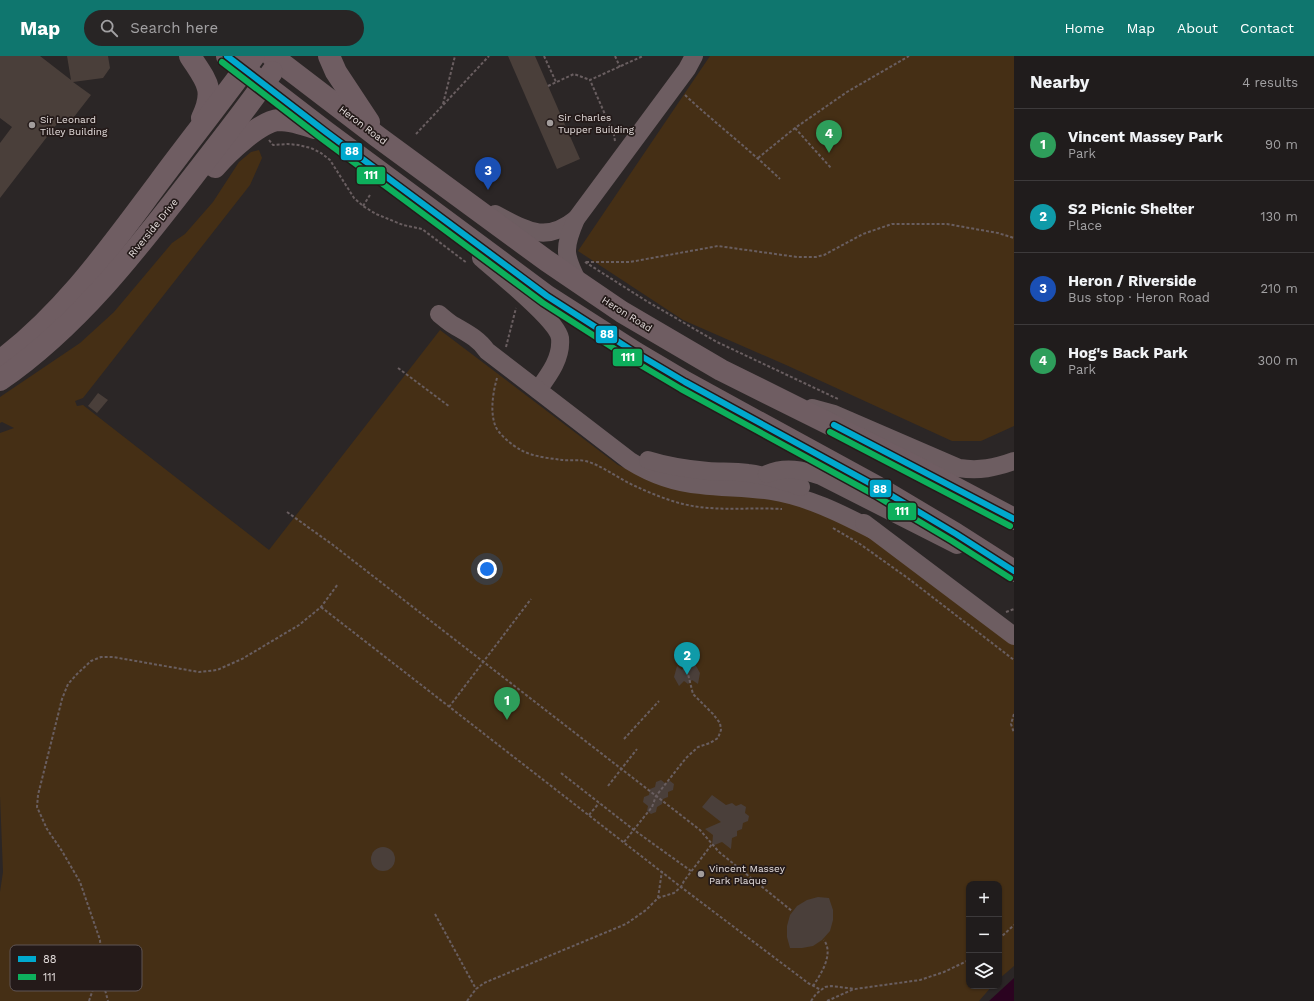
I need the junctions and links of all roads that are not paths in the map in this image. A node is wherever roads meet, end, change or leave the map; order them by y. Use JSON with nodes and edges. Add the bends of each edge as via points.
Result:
{"nodes":[{"id":1,"x":190,"y":56,"type":"edge"},
{"id":2,"x":227,"y":56,"type":"edge"},
{"id":3,"x":329,"y":56,"type":"edge"},
{"id":4,"x":694,"y":56,"type":"edge"},
{"id":5,"x":278,"y":58,"type":"edge"},
{"id":6,"x":250,"y":63,"type":"edge"},
{"id":7,"x":264,"y":84,"type":"junction"},
{"id":8,"x":326,"y":132,"type":"junction"},
{"id":9,"x":193,"y":136,"type":"junction"},
{"id":10,"x":378,"y":137,"type":"junction"},
{"id":11,"x":460,"y":197,"type":"junction"},
{"id":12,"x":423,"y":206,"type":"junction"},
{"id":13,"x":576,"y":219,"type":"junction"},
{"id":14,"x":152,"y":230,"type":"junction"},
{"id":15,"x":579,"y":284,"type":"junction"},
{"id":16,"x":439,"y":314,"type":"dead end"},
{"id":17,"x":0,"y":361,"type":"edge"},
{"id":18,"x":0,"y":380,"type":"edge"},
{"id":19,"x":538,"y":390,"type":"junction"},
{"id":20,"x":786,"y":401,"type":"junction"},
{"id":21,"x":601,"y":439,"type":"junction"},
{"id":22,"x":1014,"y":461,"type":"edge"},
{"id":23,"x":764,"y":476,"type":"junction"},
{"id":24,"x":724,"y":486,"type":"junction"},
{"id":25,"x":1014,"y":519,"type":"edge"},
{"id":26,"x":873,"y":530,"type":"junction"},
{"id":27,"x":1014,"y":571,"type":"edge"},
{"id":28,"x":1014,"y":574,"type":"edge"},
{"id":29,"x":1014,"y":636,"type":"edge"}],
"edges":[{"from":1,"to":9,"type":"main road","via":[[209,90],[208,105]]},
{"from":2,"to":6,"type":"main road"},
{"from":3,"to":10,"type":"main road","via":[[336,72]]},
{"from":4,"to":13,"type":"lane","via":[[675,86]]},
{"from":5,"to":7,"type":"main road","name":"Riverside Drive"},
{"from":5,"to":10,"type":"main road","name":"Heron Road"},
{"from":6,"to":7,"type":"main road"},
{"from":6,"to":9,"type":"main road"},
{"from":7,"to":8,"type":"main road"},
{"from":7,"to":14,"type":"main road","name":"Riverside Drive"},
{"from":8,"to":12,"type":"main road"},
{"from":8,"to":14,"type":"main road","via":[[292,121],[277,120],[262,126],[223,157],[203,181]]},
{"from":9,"to":17,"type":"main road","via":[[86,278],[26,340]]},
{"from":10,"to":11,"type":"main road","name":"Heron Road"},
{"from":11,"to":13,"type":"lane","via":[[533,231],[555,232]]},
{"from":11,"to":15,"type":"main road","name":"Heron Road"},
{"from":12,"to":19,"type":"lane","via":[[555,326],[560,339],[556,363]]},
{"from":12,"to":27,"type":"main road","via":[[547,296],[636,353],[877,487]]},
{"from":13,"to":15,"type":"lane","via":[[567,242],[567,258]]},
{"from":14,"to":18,"type":"main road","name":"Riverside Drive","via":[[93,300],[45,345]]},
{"from":15,"to":20,"type":"main road","name":"Heron Road","via":[[689,352]]},
{"from":16,"to":19,"type":"lane","via":[[482,344],[483,357],[502,362]]},
{"from":19,"to":21,"type":"lane"},
{"from":20,"to":22,"type":"lane","via":[[834,414],[959,468],[986,469]]},
{"from":20,"to":25,"type":"main road","name":"Heron Road"},
{"from":21,"to":23,"type":"lane","via":[[633,454],[669,466]]},
{"from":21,"to":24,"type":"lane","via":[[630,461],[656,474],[691,484]]},
{"from":23,"to":24,"type":"lane"},
{"from":23,"to":26,"type":"lane","via":[[827,497]]},
{"from":23,"to":28,"type":"lane","via":[[781,470],[801,470],[821,476]]},
{"from":24,"to":26,"type":"lane","via":[[791,495],[828,508]]},
{"from":26,"to":29,"type":"lane"}]}
